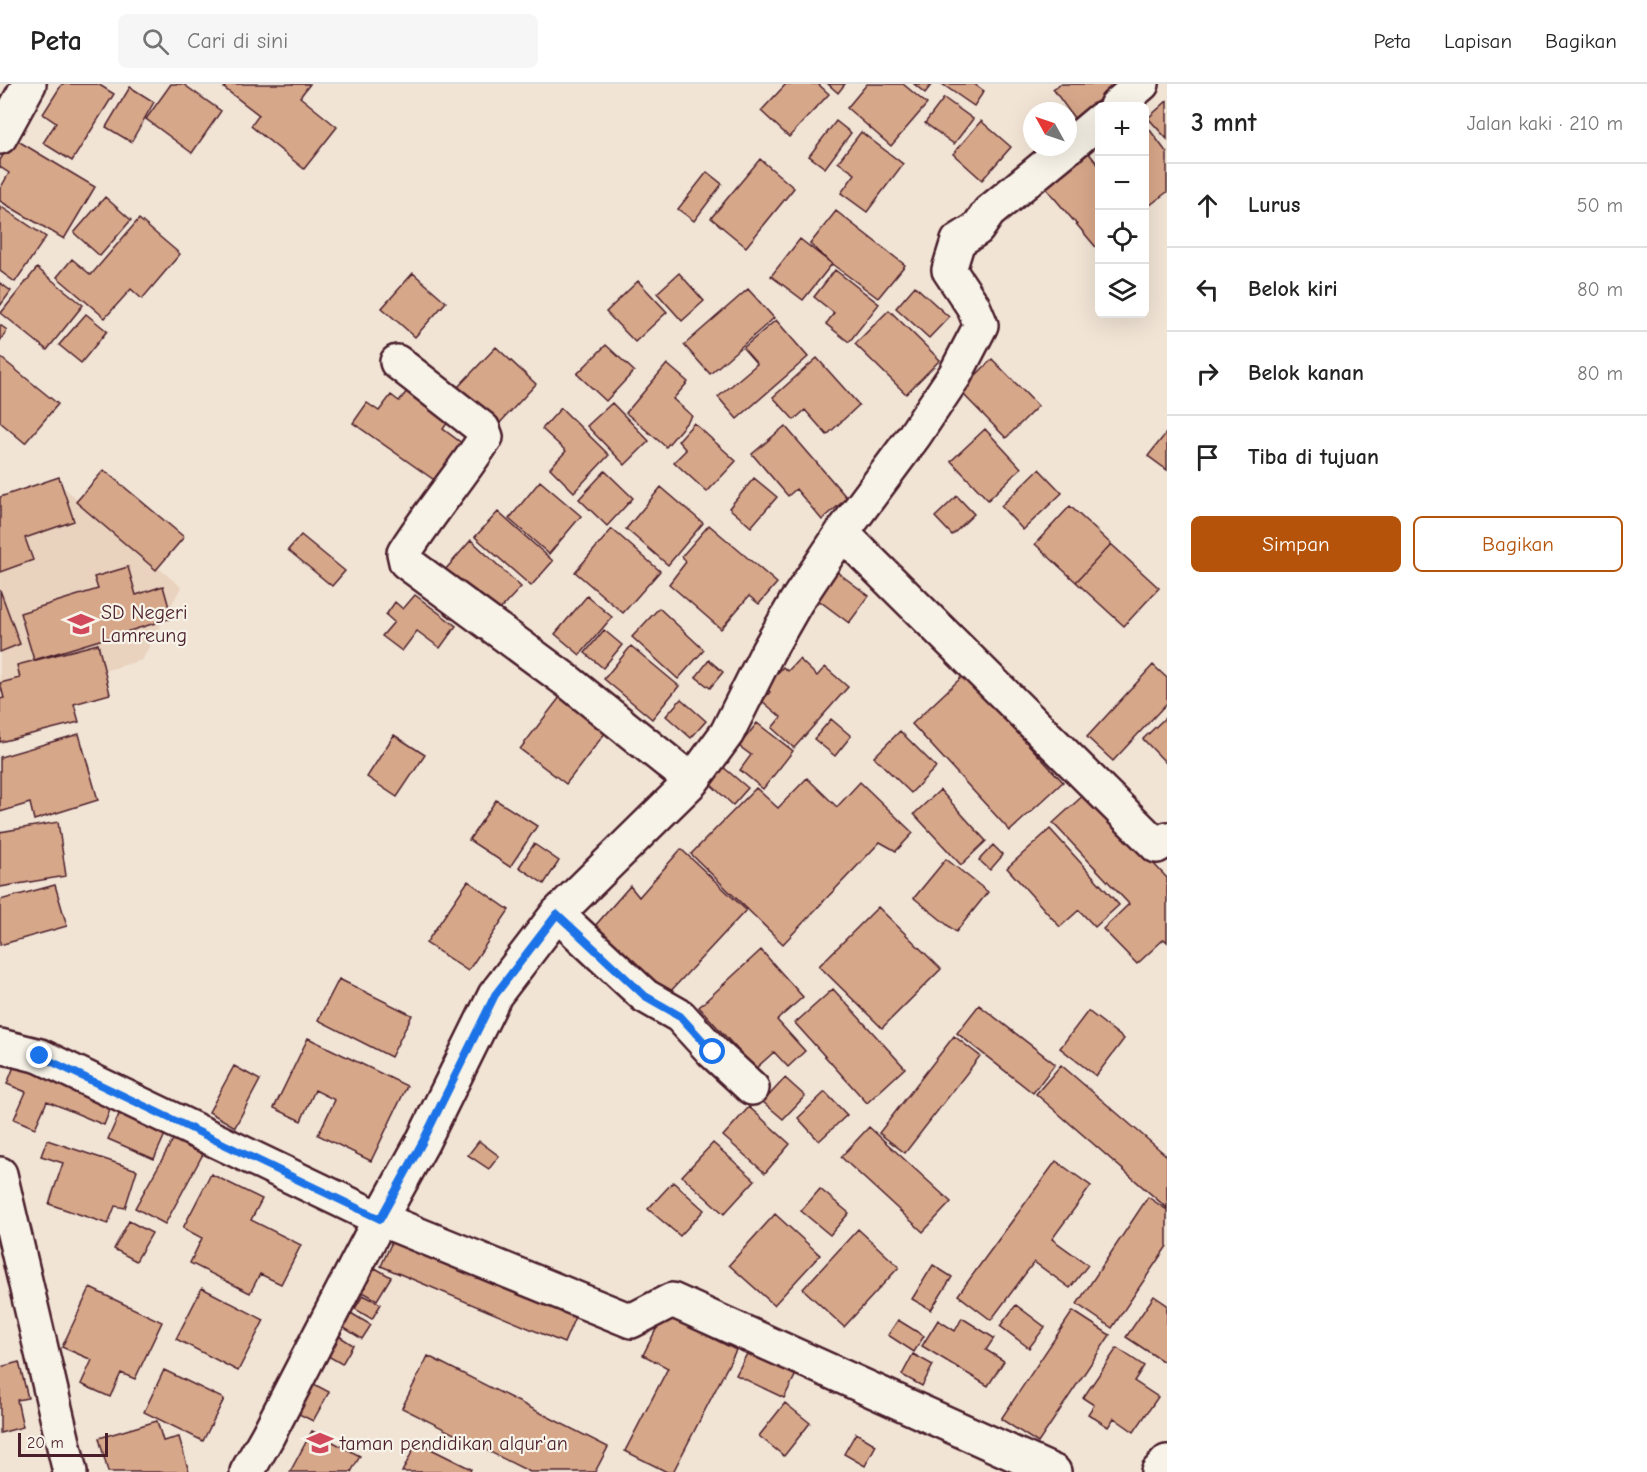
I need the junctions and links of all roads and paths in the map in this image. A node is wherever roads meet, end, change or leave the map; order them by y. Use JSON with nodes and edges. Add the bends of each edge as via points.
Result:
{"nodes":[{"id":1,"x":29,"y":84,"type":"edge"},
{"id":2,"x":1142,"y":84,"type":"edge"},
{"id":3,"x":1121,"y":102,"type":"edge"},
{"id":4,"x":1095,"y":124,"type":"edge"},
{"id":5,"x":0,"y":137,"type":"edge"},
{"id":6,"x":1077,"y":139,"type":"edge"},
{"id":7,"x":1057,"y":156,"type":"edge"},
{"id":8,"x":397,"y":362,"type":"dead end"},
{"id":9,"x":842,"y":533,"type":"junction"},
{"id":10,"x":692,"y":781,"type":"junction"},
{"id":11,"x":1164,"y":847,"type":"edge"},
{"id":12,"x":557,"y":914,"type":"junction"},
{"id":13,"x":0,"y":1046,"type":"edge"},
{"id":14,"x":752,"y":1088,"type":"dead end"},
{"id":15,"x":0,"y":1174,"type":"edge"},
{"id":16,"x":380,"y":1219,"type":"junction"},
{"id":17,"x":1167,"y":1462,"type":"edge"},
{"id":18,"x":70,"y":1472,"type":"edge"},
{"id":19,"x":247,"y":1472,"type":"edge"},
{"id":20,"x":1054,"y":1472,"type":"edge"},
{"id":21,"x":1158,"y":1472,"type":"edge"}],
"edges":[{"from":1,"to":5,"type":"street"},
{"from":2,"to":3,"type":"street"},
{"from":4,"to":6,"type":"street"},
{"from":7,"to":9,"type":"street","via":[[989,212],[977,229],[958,241],[949,270],[981,325],[955,375]]},
{"from":8,"to":10,"type":"street","via":[[483,429],[486,437],[418,531],[404,553],[406,562]]},
{"from":9,"to":10,"type":"street","via":[[796,602],[727,733]]},
{"from":9,"to":11,"type":"street"},
{"from":10,"to":12,"type":"street"},
{"from":12,"to":14,"type":"street","via":[[645,996],[680,1016]]},
{"from":12,"to":16,"type":"street","via":[[495,995]]},
{"from":13,"to":16,"type":"street","via":[[40,1056]]},
{"from":15,"to":18,"type":"street"},
{"from":16,"to":19,"type":"street"},
{"from":16,"to":20,"type":"street","via":[[631,1320],[672,1300]]},
{"from":17,"to":21,"type":"street"}]}
